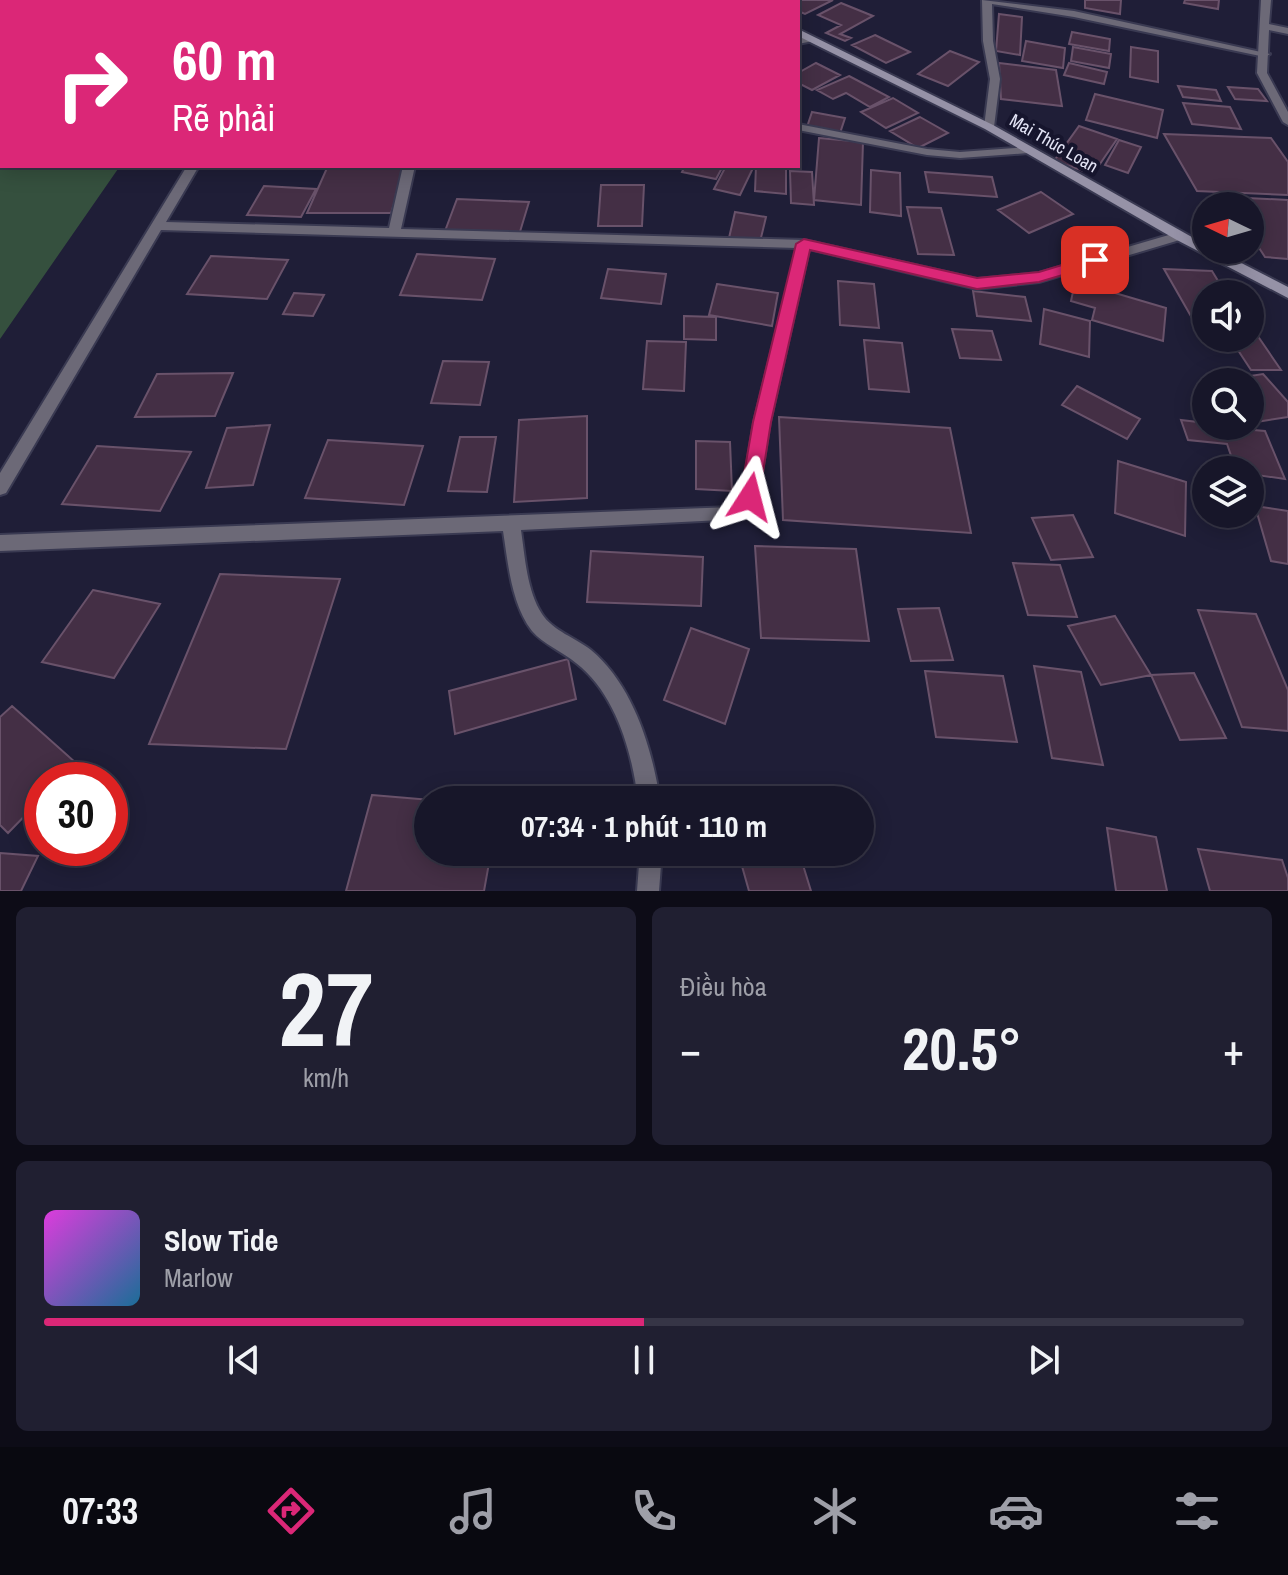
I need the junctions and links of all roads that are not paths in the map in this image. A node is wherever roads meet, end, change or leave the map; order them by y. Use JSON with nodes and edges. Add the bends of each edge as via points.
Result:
{"nodes":[{"id":1,"x":987,"y":0,"type":"edge"},
{"id":2,"x":1266,"y":0,"type":"edge"},
{"id":3,"x":1265,"y":26,"type":"junction"},
{"id":4,"x":1288,"y":31,"type":"edge"},
{"id":5,"x":804,"y":40,"type":"edge"},
{"id":6,"x":1265,"y":54,"type":"junction"},
{"id":7,"x":1288,"y":122,"type":"edge"},
{"id":8,"x":800,"y":127,"type":"edge"},
{"id":9,"x":989,"y":127,"type":"junction"},
{"id":10,"x":1028,"y":150,"type":"junction"},
{"id":11,"x":192,"y":168,"type":"edge"},
{"id":12,"x":409,"y":168,"type":"edge"},
{"id":13,"x":158,"y":226,"type":"junction"},
{"id":14,"x":394,"y":234,"type":"junction"},
{"id":15,"x":1179,"y":236,"type":"junction"},
{"id":16,"x":804,"y":244,"type":"junction"},
{"id":17,"x":1288,"y":293,"type":"edge"},
{"id":18,"x":0,"y":488,"type":"edge"},
{"id":19,"x":511,"y":522,"type":"junction"},
{"id":20,"x":0,"y":543,"type":"edge"},
{"id":21,"x":647,"y":786,"type":"edge"},
{"id":22,"x":650,"y":866,"type":"edge"},
{"id":23,"x":648,"y":891,"type":"edge"}],
"edges":[{"from":1,"to":6,"type":"street"},
{"from":1,"to":9,"type":"street","via":[[995,79]]},
{"from":2,"to":3,"type":"street"},
{"from":3,"to":4,"type":"street"},
{"from":3,"to":6,"type":"street"},
{"from":5,"to":9,"type":"main road","name":"Mai Thúc Loan"},
{"from":6,"to":7,"type":"street","via":[[1262,73]]},
{"from":8,"to":10,"type":"street","via":[[927,152]]},
{"from":9,"to":10,"type":"main road","name":"Mai Thúc Loan"},
{"from":10,"to":15,"type":"main road","name":"Mai Thúc Loan"},
{"from":11,"to":13,"type":"street"},
{"from":12,"to":14,"type":"street"},
{"from":13,"to":14,"type":"street"},
{"from":13,"to":18,"type":"street"},
{"from":14,"to":16,"type":"street"},
{"from":15,"to":16,"type":"street","via":[[1039,277],[977,284]]},
{"from":15,"to":17,"type":"main road","name":"Mai Thúc Loan"},
{"from":16,"to":19,"type":"street","via":[[750,497],[736,514]]},
{"from":19,"to":20,"type":"street"},
{"from":19,"to":21,"type":"street","via":[[517,570],[538,625],[588,661],[613,693],[634,734]]},
{"from":22,"to":23,"type":"street"}]}
